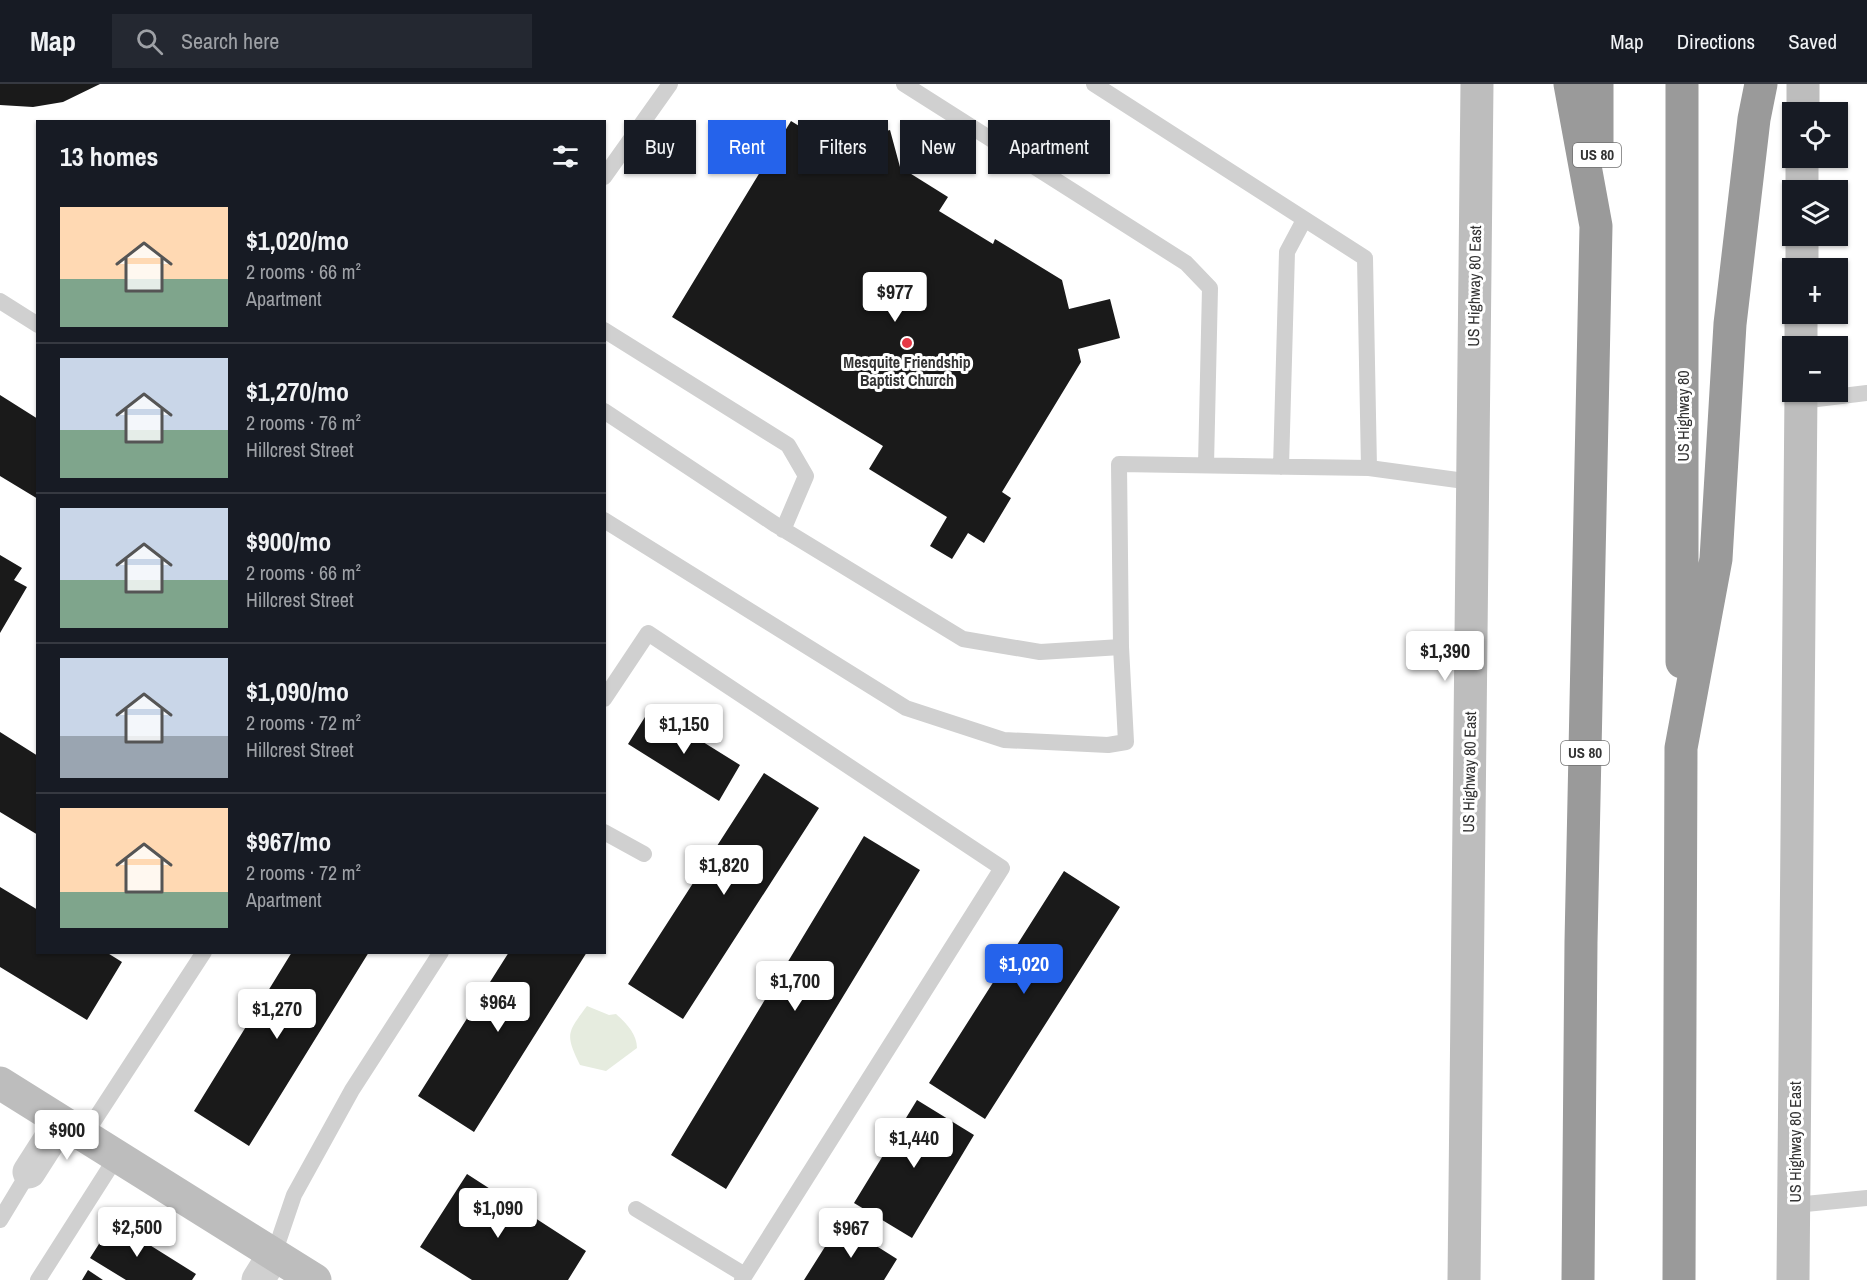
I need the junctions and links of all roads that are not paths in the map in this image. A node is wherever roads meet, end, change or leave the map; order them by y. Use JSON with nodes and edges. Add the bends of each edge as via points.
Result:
{"nodes":[{"id":1,"x":670,"y":84,"type":"edge"},
{"id":2,"x":904,"y":84,"type":"edge"},
{"id":3,"x":1094,"y":84,"type":"edge"},
{"id":4,"x":1476,"y":84,"type":"edge"},
{"id":5,"x":1570,"y":84,"type":"edge"},
{"id":6,"x":1597,"y":84,"type":"edge"},
{"id":7,"x":1682,"y":84,"type":"edge"},
{"id":8,"x":1761,"y":84,"type":"edge"},
{"id":9,"x":1803,"y":84,"type":"edge"},
{"id":10,"x":1803,"y":102,"type":"edge"},
{"id":11,"x":606,"y":174,"type":"edge"},
{"id":12,"x":1304,"y":220,"type":"junction"},
{"id":13,"x":1596,"y":226,"type":"junction"},
{"id":14,"x":0,"y":301,"type":"edge"},
{"id":15,"x":36,"y":324,"type":"edge"},
{"id":16,"x":606,"y":331,"type":"edge"},
{"id":17,"x":1867,"y":393,"type":"edge"},
{"id":18,"x":1848,"y":394,"type":"edge"},
{"id":19,"x":1801,"y":402,"type":"edge"},
{"id":20,"x":606,"y":412,"type":"edge"},
{"id":21,"x":1206,"y":465,"type":"junction"},
{"id":22,"x":1281,"y":467,"type":"junction"},
{"id":23,"x":1369,"y":468,"type":"junction"},
{"id":24,"x":1472,"y":482,"type":"junction"},
{"id":25,"x":606,"y":521,"type":"edge"},
{"id":26,"x":783,"y":530,"type":"junction"},
{"id":27,"x":1121,"y":647,"type":"junction"},
{"id":28,"x":606,"y":696,"type":"edge"},
{"id":29,"x":1681,"y":748,"type":"junction"},
{"id":30,"x":606,"y":833,"type":"edge"},
{"id":31,"x":644,"y":854,"type":"dead end"},
{"id":32,"x":203,"y":954,"type":"edge"},
{"id":33,"x":440,"y":954,"type":"edge"},
{"id":34,"x":0,"y":1083,"type":"edge"},
{"id":35,"x":73,"y":1129,"type":"junction"},
{"id":36,"x":117,"y":1156,"type":"junction"},
{"id":37,"x":29,"y":1172,"type":"joint"},
{"id":38,"x":1867,"y":1198,"type":"edge"},
{"id":39,"x":1795,"y":1205,"type":"junction"},
{"id":40,"x":636,"y":1209,"type":"dead end"},
{"id":41,"x":0,"y":1220,"type":"edge"},
{"id":42,"x":266,"y":1267,"type":"edge"},
{"id":43,"x":744,"y":1278,"type":"edge"},
{"id":44,"x":39,"y":1280,"type":"edge"},
{"id":45,"x":315,"y":1280,"type":"edge"},
{"id":46,"x":1464,"y":1280,"type":"edge"},
{"id":47,"x":1578,"y":1280,"type":"edge"},
{"id":48,"x":1679,"y":1280,"type":"edge"},
{"id":49,"x":1793,"y":1280,"type":"edge"}],
"edges":[{"from":1,"to":11,"type":"lane"},
{"from":2,"to":21,"type":"lane","via":[[1186,263],[1210,288]]},
{"from":3,"to":12,"type":"lane"},
{"from":4,"to":24,"type":"main road","name":"US Highway 80 East"},
{"from":5,"to":13,"type":"highway"},
{"from":6,"to":13,"type":"highway","number":"US 80"},
{"from":7,"to":29,"type":"highway","name":"US Highway 80"},
{"from":8,"to":29,"type":"highway","via":[[1730,324],[1716,559]]},
{"from":9,"to":10,"type":"main road"},
{"from":12,"to":22,"type":"lane","via":[[1287,252]]},
{"from":12,"to":23,"type":"lane","via":[[1365,258]]},
{"from":13,"to":47,"type":"highway","number":"US 80"},
{"from":14,"to":15,"type":"lane"},
{"from":16,"to":26,"type":"lane","via":[[788,445],[806,476]]},
{"from":17,"to":18,"type":"lane"},
{"from":19,"to":39,"type":"main road","name":"US Highway 80 East"},
{"from":20,"to":26,"type":"lane"},
{"from":21,"to":22,"type":"lane"},
{"from":21,"to":27,"type":"lane","via":[[1119,464]]},
{"from":22,"to":23,"type":"lane"},
{"from":23,"to":24,"type":"lane"},
{"from":24,"to":46,"type":"main road","name":"US Highway 80 East"},
{"from":25,"to":27,"type":"lane","via":[[906,708],[1004,740],[1108,745],[1126,742]]},
{"from":26,"to":27,"type":"lane","via":[[963,639],[1040,652]]},
{"from":28,"to":43,"type":"lane","via":[[648,633],[1002,868]]},
{"from":29,"to":48,"type":"highway"},
{"from":30,"to":31,"type":"lane"},
{"from":32,"to":35,"type":"lane"},
{"from":33,"to":42,"type":"lane","via":[[352,1090],[294,1195]]},
{"from":34,"to":35,"type":"main road"},
{"from":35,"to":36,"type":"main road"},
{"from":35,"to":37,"type":"street"},
{"from":36,"to":42,"type":"main road"},
{"from":36,"to":44,"type":"lane"},
{"from":37,"to":41,"type":"lane"},
{"from":38,"to":39,"type":"lane"},
{"from":39,"to":49,"type":"main road","name":"US Highway 80 East"},
{"from":40,"to":43,"type":"lane"},
{"from":42,"to":45,"type":"main road"}]}
